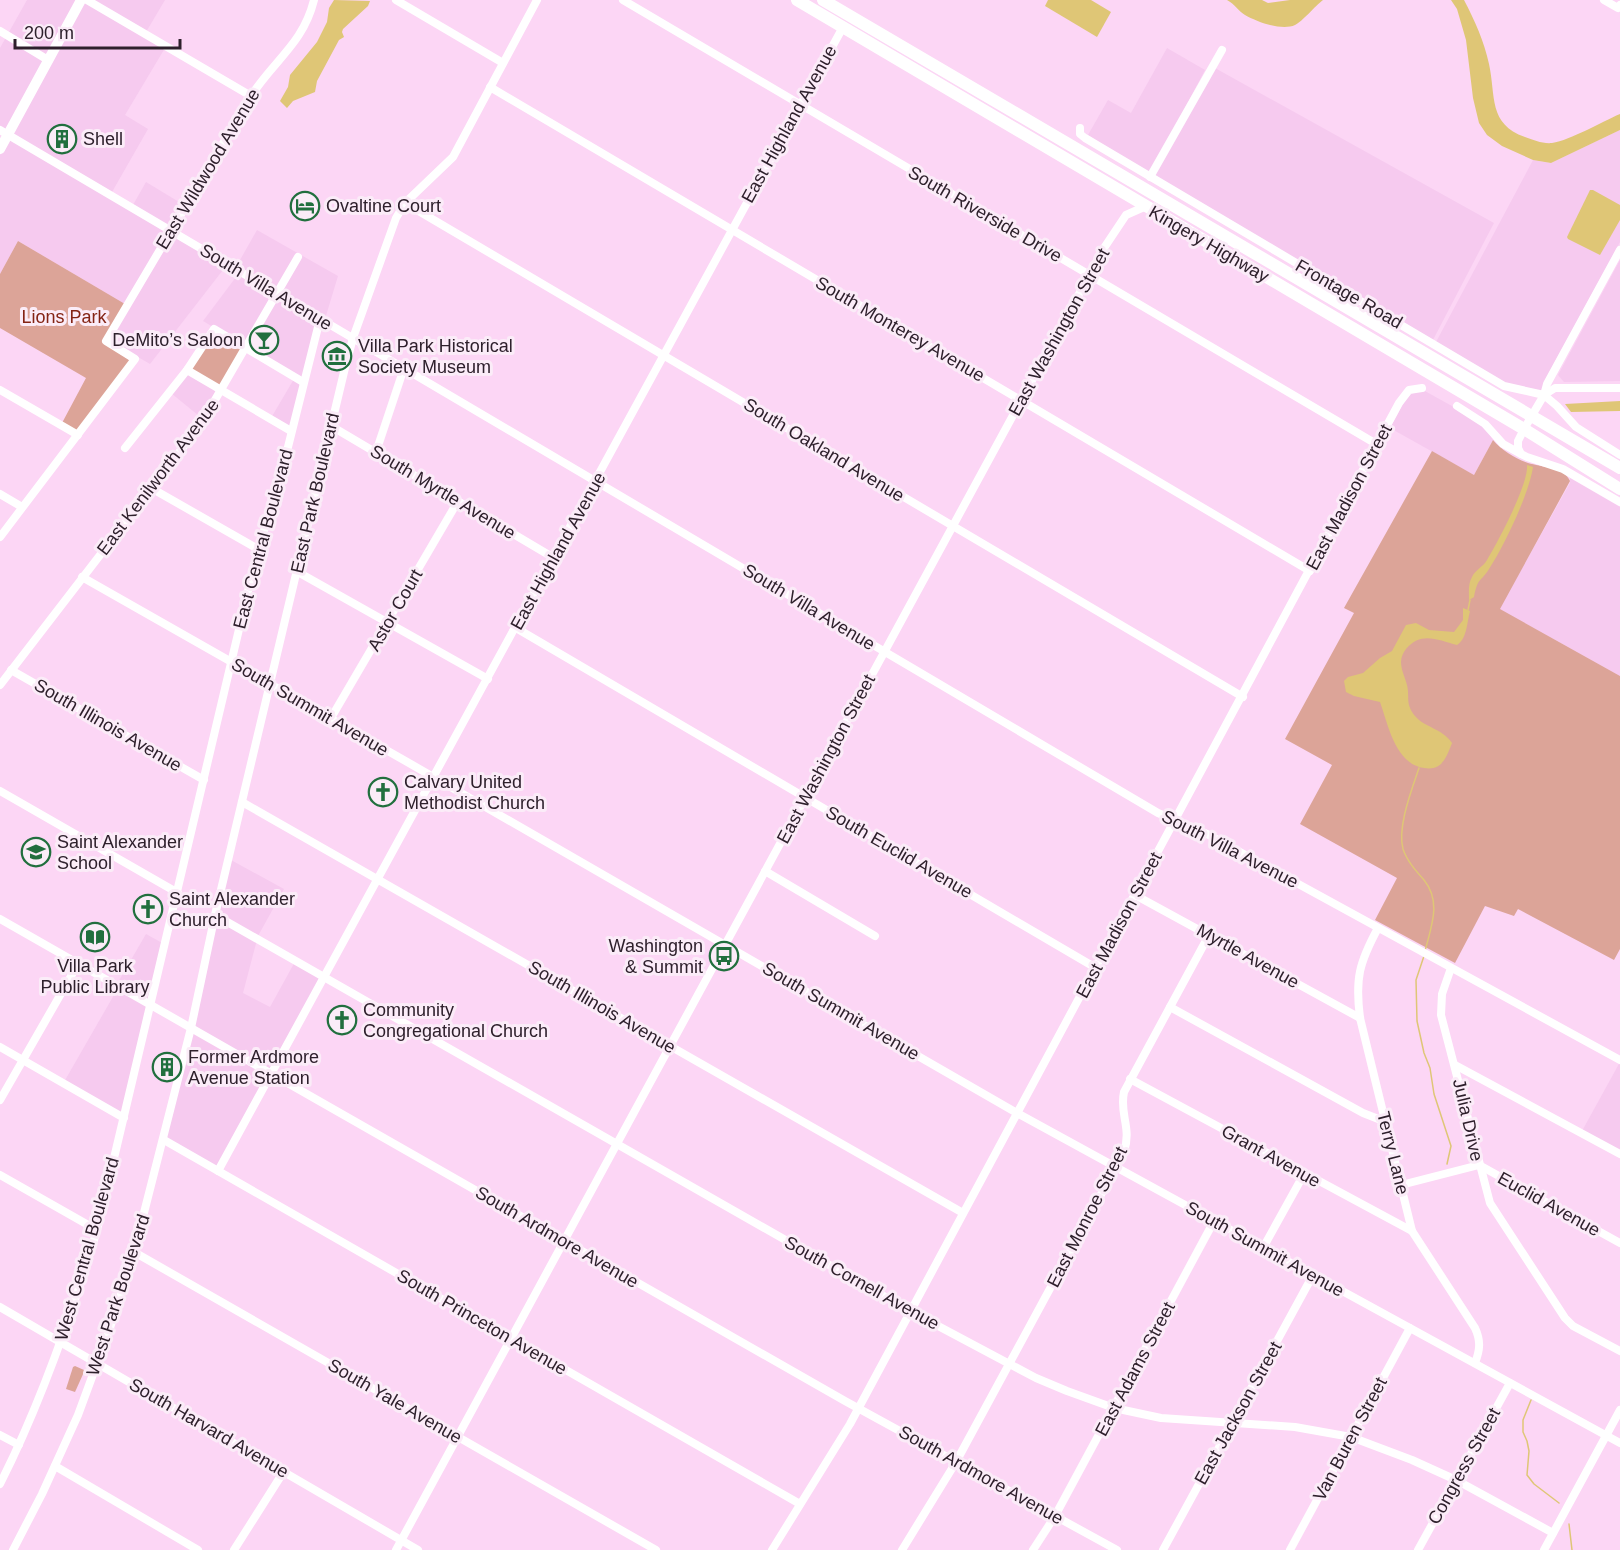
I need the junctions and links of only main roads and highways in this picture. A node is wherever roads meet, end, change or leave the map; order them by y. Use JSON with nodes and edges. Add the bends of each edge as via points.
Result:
{"nodes":[{"id":1,"x":81,"y":0,"type":"edge"},
{"id":2,"x":797,"y":0,"type":"edge"},
{"id":3,"x":823,"y":0,"type":"edge"},
{"id":4,"x":4,"y":132,"type":"edge"},
{"id":5,"x":0,"y":149,"type":"edge"},
{"id":6,"x":1620,"y":468,"type":"edge"},
{"id":7,"x":1620,"y":489,"type":"edge"}],
"edges":[{"from":1,"to":4,"type":"main road"},
{"from":2,"to":7,"type":"highway","name":"Kingery Highway"},
{"from":3,"to":6,"type":"highway","name":"Kingery Highway"},
{"from":4,"to":5,"type":"main road"}]}
